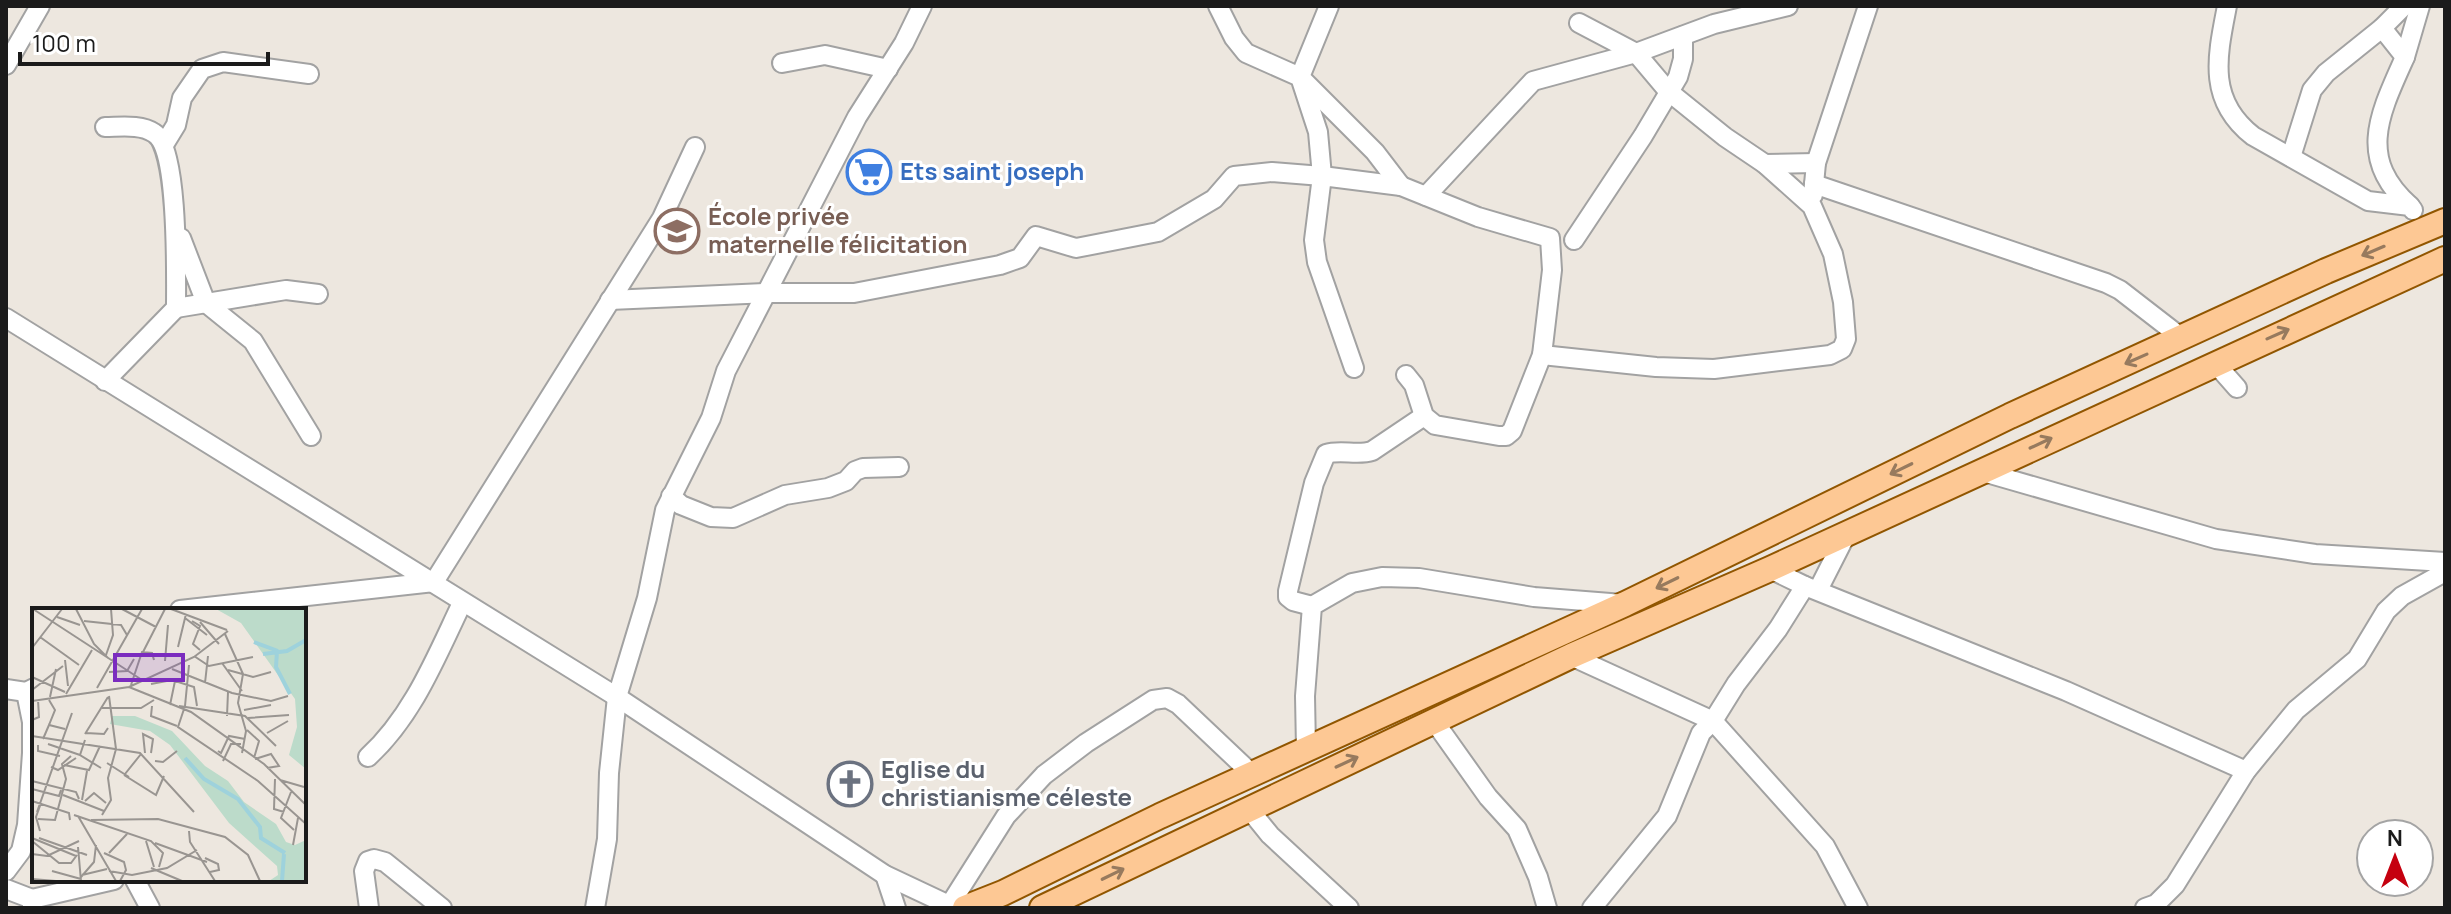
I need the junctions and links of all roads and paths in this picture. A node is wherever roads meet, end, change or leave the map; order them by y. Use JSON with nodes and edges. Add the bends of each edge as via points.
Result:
{"nodes":[{"id":1,"x":40,"y":6,"type":"edge"},
{"id":2,"x":922,"y":6,"type":"edge"},
{"id":3,"x":1218,"y":6,"type":"edge"},
{"id":4,"x":1329,"y":6,"type":"edge"},
{"id":5,"x":1788,"y":6,"type":"edge"},
{"id":6,"x":1868,"y":6,"type":"edge"},
{"id":7,"x":2227,"y":6,"type":"edge"},
{"id":8,"x":2404,"y":6,"type":"edge"},
{"id":9,"x":2420,"y":6,"type":"edge"},
{"id":10,"x":1579,"y":23,"type":"dead end"},
{"id":11,"x":2382,"y":28,"type":"junction"},
{"id":12,"x":1683,"y":36,"type":"junction"},
{"id":13,"x":1636,"y":53,"type":"junction"},
{"id":14,"x":2405,"y":57,"type":"junction"},
{"id":15,"x":782,"y":63,"type":"dead end"},
{"id":16,"x":6,"y":65,"type":"edge"},
{"id":17,"x":888,"y":69,"type":"junction"},
{"id":18,"x":309,"y":74,"type":"dead end"},
{"id":19,"x":1300,"y":77,"type":"junction"},
{"id":20,"x":1668,"y":91,"type":"junction"},
{"id":21,"x":105,"y":127,"type":"dead end"},
{"id":22,"x":165,"y":143,"type":"junction"},
{"id":23,"x":695,"y":147,"type":"dead end"},
{"id":24,"x":2291,"y":157,"type":"junction"},
{"id":25,"x":1816,"y":163,"type":"junction"},
{"id":26,"x":1765,"y":164,"type":"junction"},
{"id":27,"x":1322,"y":176,"type":"junction"},
{"id":28,"x":1814,"y":184,"type":"junction"},
{"id":29,"x":1401,"y":186,"type":"junction"},
{"id":30,"x":1426,"y":196,"type":"junction"},
{"id":31,"x":1812,"y":206,"type":"junction"},
{"id":32,"x":2410,"y":206,"type":"junction"},
{"id":33,"x":2436,"y":225,"type":"edge"},
{"id":34,"x":176,"y":227,"type":"junction"},
{"id":35,"x":1550,"y":238,"type":"junction"},
{"id":36,"x":1574,"y":240,"type":"junction"},
{"id":37,"x":2445,"y":259,"type":"edge"},
{"id":38,"x":1552,"y":270,"type":"junction"},
{"id":39,"x":767,"y":293,"type":"junction"},
{"id":40,"x":318,"y":294,"type":"dead end"},
{"id":41,"x":610,"y":300,"type":"junction"},
{"id":42,"x":206,"y":303,"type":"junction"},
{"id":43,"x":176,"y":308,"type":"junction"},
{"id":44,"x":6,"y":318,"type":"edge"},
{"id":45,"x":2182,"y":338,"type":"junction"},
{"id":46,"x":1542,"y":355,"type":"junction"},
{"id":47,"x":2215,"y":363,"type":"junction"},
{"id":48,"x":1354,"y":368,"type":"dead end"},
{"id":49,"x":1406,"y":375,"type":"dead end"},
{"id":50,"x":105,"y":381,"type":"junction"},
{"id":51,"x":2237,"y":388,"type":"dead end"},
{"id":52,"x":1424,"y":416,"type":"junction"},
{"id":53,"x":311,"y":436,"type":"dead end"},
{"id":54,"x":899,"y":467,"type":"dead end"},
{"id":55,"x":1980,"y":471,"type":"junction"},
{"id":56,"x":671,"y":496,"type":"junction"},
{"id":57,"x":1847,"y":533,"type":"junction"},
{"id":58,"x":2445,"y":562,"type":"edge"},
{"id":59,"x":1770,"y":569,"type":"junction"},
{"id":60,"x":2445,"y":572,"type":"edge"},
{"id":61,"x":434,"y":582,"type":"junction"},
{"id":62,"x":1811,"y":588,"type":"junction"},
{"id":63,"x":462,"y":603,"type":"junction"},
{"id":64,"x":1625,"y":604,"type":"junction"},
{"id":65,"x":1312,"y":606,"type":"junction"},
{"id":66,"x":198,"y":608,"type":"edge"},
{"id":67,"x":1571,"y":656,"type":"junction"},
{"id":68,"x":6,"y":689,"type":"edge"},
{"id":69,"x":30,"y":690,"type":"edge"},
{"id":70,"x":617,"y":697,"type":"junction"},
{"id":71,"x":1434,"y":721,"type":"junction"},
{"id":72,"x":1713,"y":721,"type":"junction"},
{"id":73,"x":1306,"y":749,"type":"junction"},
{"id":74,"x":368,"y":757,"type":"dead end"},
{"id":75,"x":2246,"y":771,"type":"junction"},
{"id":76,"x":1252,"y":774,"type":"junction"},
{"id":77,"x":32,"y":777,"type":"edge"},
{"id":78,"x":1249,"y":809,"type":"junction"},
{"id":79,"x":6,"y":871,"type":"edge"},
{"id":80,"x":885,"y":875,"type":"junction"},
{"id":81,"x":107,"y":882,"type":"edge"},
{"id":82,"x":136,"y":882,"type":"edge"},
{"id":83,"x":6,"y":889,"type":"edge"},
{"id":84,"x":32,"y":904,"type":"edge"},
{"id":85,"x":956,"y":907,"type":"edge"},
{"id":86,"x":150,"y":908,"type":"edge"},
{"id":87,"x":369,"y":908,"type":"edge"},
{"id":88,"x":442,"y":908,"type":"edge"},
{"id":89,"x":595,"y":908,"type":"edge"},
{"id":90,"x":896,"y":908,"type":"edge"},
{"id":91,"x":1042,"y":908,"type":"edge"},
{"id":92,"x":1349,"y":908,"type":"edge"},
{"id":93,"x":1547,"y":908,"type":"edge"},
{"id":94,"x":1592,"y":908,"type":"edge"},
{"id":95,"x":1857,"y":908,"type":"edge"},
{"id":96,"x":1866,"y":908,"type":"edge"},
{"id":97,"x":2145,"y":908,"type":"edge"}],
"edges":[{"from":1,"to":16,"type":"street"},
{"from":2,"to":17,"type":"street"},
{"from":3,"to":19,"type":"street","via":[[1246,53]]},
{"from":4,"to":19,"type":"street"},
{"from":5,"to":12,"type":"street"},
{"from":6,"to":25,"type":"street"},
{"from":7,"to":24,"type":"street","via":[[2217,75],[2227,108],[2253,136]]},
{"from":8,"to":11,"type":"street"},
{"from":9,"to":14,"type":"street"},
{"from":10,"to":13,"type":"street"},
{"from":11,"to":14,"type":"street"},
{"from":11,"to":24,"type":"street","via":[[2312,90]]},
{"from":12,"to":13,"type":"street"},
{"from":12,"to":20,"type":"street","via":[[1683,59]]},
{"from":13,"to":20,"type":"street"},
{"from":13,"to":30,"type":"street","via":[[1533,81]]},
{"from":14,"to":32,"type":"street","via":[[2381,110],[2376,137],[2386,179]]},
{"from":15,"to":17,"type":"street","via":[[825,55]]},
{"from":17,"to":39,"type":"street","via":[[857,117]]},
{"from":18,"to":22,"type":"street","via":[[223,62],[202,69],[182,98]]},
{"from":19,"to":27,"type":"street","via":[[1318,132]]},
{"from":19,"to":29,"type":"street","via":[[1375,152]]},
{"from":20,"to":26,"type":"street"},
{"from":20,"to":36,"type":"street"},
{"from":21,"to":22,"type":"street","via":[[140,128]]},
{"from":22,"to":34,"type":"street"},
{"from":23,"to":41,"type":"street","via":[[662,218]]},
{"from":24,"to":32,"type":"street","via":[[2368,201]]},
{"from":25,"to":26,"type":"street"},
{"from":25,"to":28,"type":"street"},
{"from":26,"to":31,"type":"street"},
{"from":27,"to":29,"type":"street"},
{"from":27,"to":39,"type":"street","via":[[1234,176],[1214,199],[1158,232],[1076,248],[1036,236],[1020,258],[1000,265],[854,293]]},
{"from":27,"to":48,"type":"street","via":[[1314,240],[1317,262]]},
{"from":28,"to":31,"type":"street"},
{"from":28,"to":45,"type":"street","via":[[2106,283]]},
{"from":29,"to":30,"type":"street"},
{"from":30,"to":35,"type":"street"},
{"from":31,"to":46,"type":"street","via":[[1833,254],[1841,290],[1846,339],[1842,349],[1830,355],[1714,369]]},
{"from":32,"to":33,"type":"street"},
{"from":33,"to":45,"type":"main road","one_way":true},
{"from":34,"to":42,"type":"street"},
{"from":34,"to":43,"type":"street"},
{"from":35,"to":36,"type":"street"},
{"from":35,"to":38,"type":"street"},
{"from":36,"to":38,"type":"street"},
{"from":47,"to":37,"type":"main road","one_way":true},
{"from":38,"to":46,"type":"street"},
{"from":39,"to":41,"type":"street"},
{"from":39,"to":56,"type":"street"},
{"from":40,"to":42,"type":"street","via":[[286,290]]},
{"from":41,"to":61,"type":"street"},
{"from":42,"to":43,"type":"street"},
{"from":42,"to":53,"type":"street","via":[[253,341]]},
{"from":43,"to":50,"type":"street"},
{"from":44,"to":50,"type":"street"},
{"from":45,"to":64,"type":"main road","one_way":true},
{"from":46,"to":52,"type":"street","via":[[1506,436],[1442,428]]},
{"from":47,"to":51,"type":"street"},
{"from":55,"to":47,"type":"main road","one_way":true},
{"from":49,"to":52,"type":"street"},
{"from":50,"to":61,"type":"street"},
{"from":52,"to":65,"type":"street","via":[[1372,451],[1326,454],[1288,591],[1293,601]]},
{"from":54,"to":56,"type":"street","via":[[863,468],[828,488],[785,495],[733,518],[711,517]]},
{"from":55,"to":57,"type":"main road"},
{"from":55,"to":58,"type":"street","via":[[2216,539],[2315,554]]},
{"from":56,"to":70,"type":"street"},
{"from":57,"to":59,"type":"main road"},
{"from":57,"to":62,"type":"street"},
{"from":59,"to":62,"type":"street"},
{"from":59,"to":67,"type":"main road"},
{"from":60,"to":75,"type":"street","via":[[2386,611],[2357,659],[2296,710]]},
{"from":61,"to":63,"type":"street"},
{"from":61,"to":66,"type":"street"},
{"from":62,"to":72,"type":"street"},
{"from":62,"to":75,"type":"street"},
{"from":63,"to":70,"type":"street"},
{"from":63,"to":74,"type":"street","via":[[407,712]]},
{"from":64,"to":65,"type":"street","via":[[1382,577],[1352,583]]},
{"from":64,"to":73,"type":"main road"},
{"from":65,"to":73,"type":"street"},
{"from":67,"to":71,"type":"main road"},
{"from":67,"to":72,"type":"street"},
{"from":68,"to":69,"type":"street"},
{"from":69,"to":77,"type":"street"},
{"from":70,"to":80,"type":"street"},
{"from":70,"to":89,"type":"street","via":[[607,839]]},
{"from":78,"to":71,"type":"main road","one_way":true},
{"from":71,"to":93,"type":"street","via":[[1517,829]]},
{"from":72,"to":94,"type":"street","via":[[1701,733],[1667,816]]},
{"from":72,"to":95,"type":"street","via":[[1825,846]]},
{"from":73,"to":76,"type":"main road"},
{"from":75,"to":97,"type":"street","via":[[2175,885]]},
{"from":76,"to":85,"type":"main road","via":[[1003,893]]},
{"from":76,"to":85,"type":"street","via":[[1178,704],[1167,698],[1153,700],[1044,775],[1006,816]]},
{"from":77,"to":79,"type":"street","via":[[21,851]]},
{"from":91,"to":78,"type":"main road","one_way":true},
{"from":78,"to":92,"type":"street"},
{"from":80,"to":85,"type":"street"},
{"from":80,"to":90,"type":"street"},
{"from":81,"to":84,"type":"street"},
{"from":82,"to":86,"type":"street"},
{"from":83,"to":84,"type":"street"},
{"from":87,"to":88,"type":"street","via":[[364,871],[374,859]]},
{"from":95,"to":96,"type":"street"}]}
